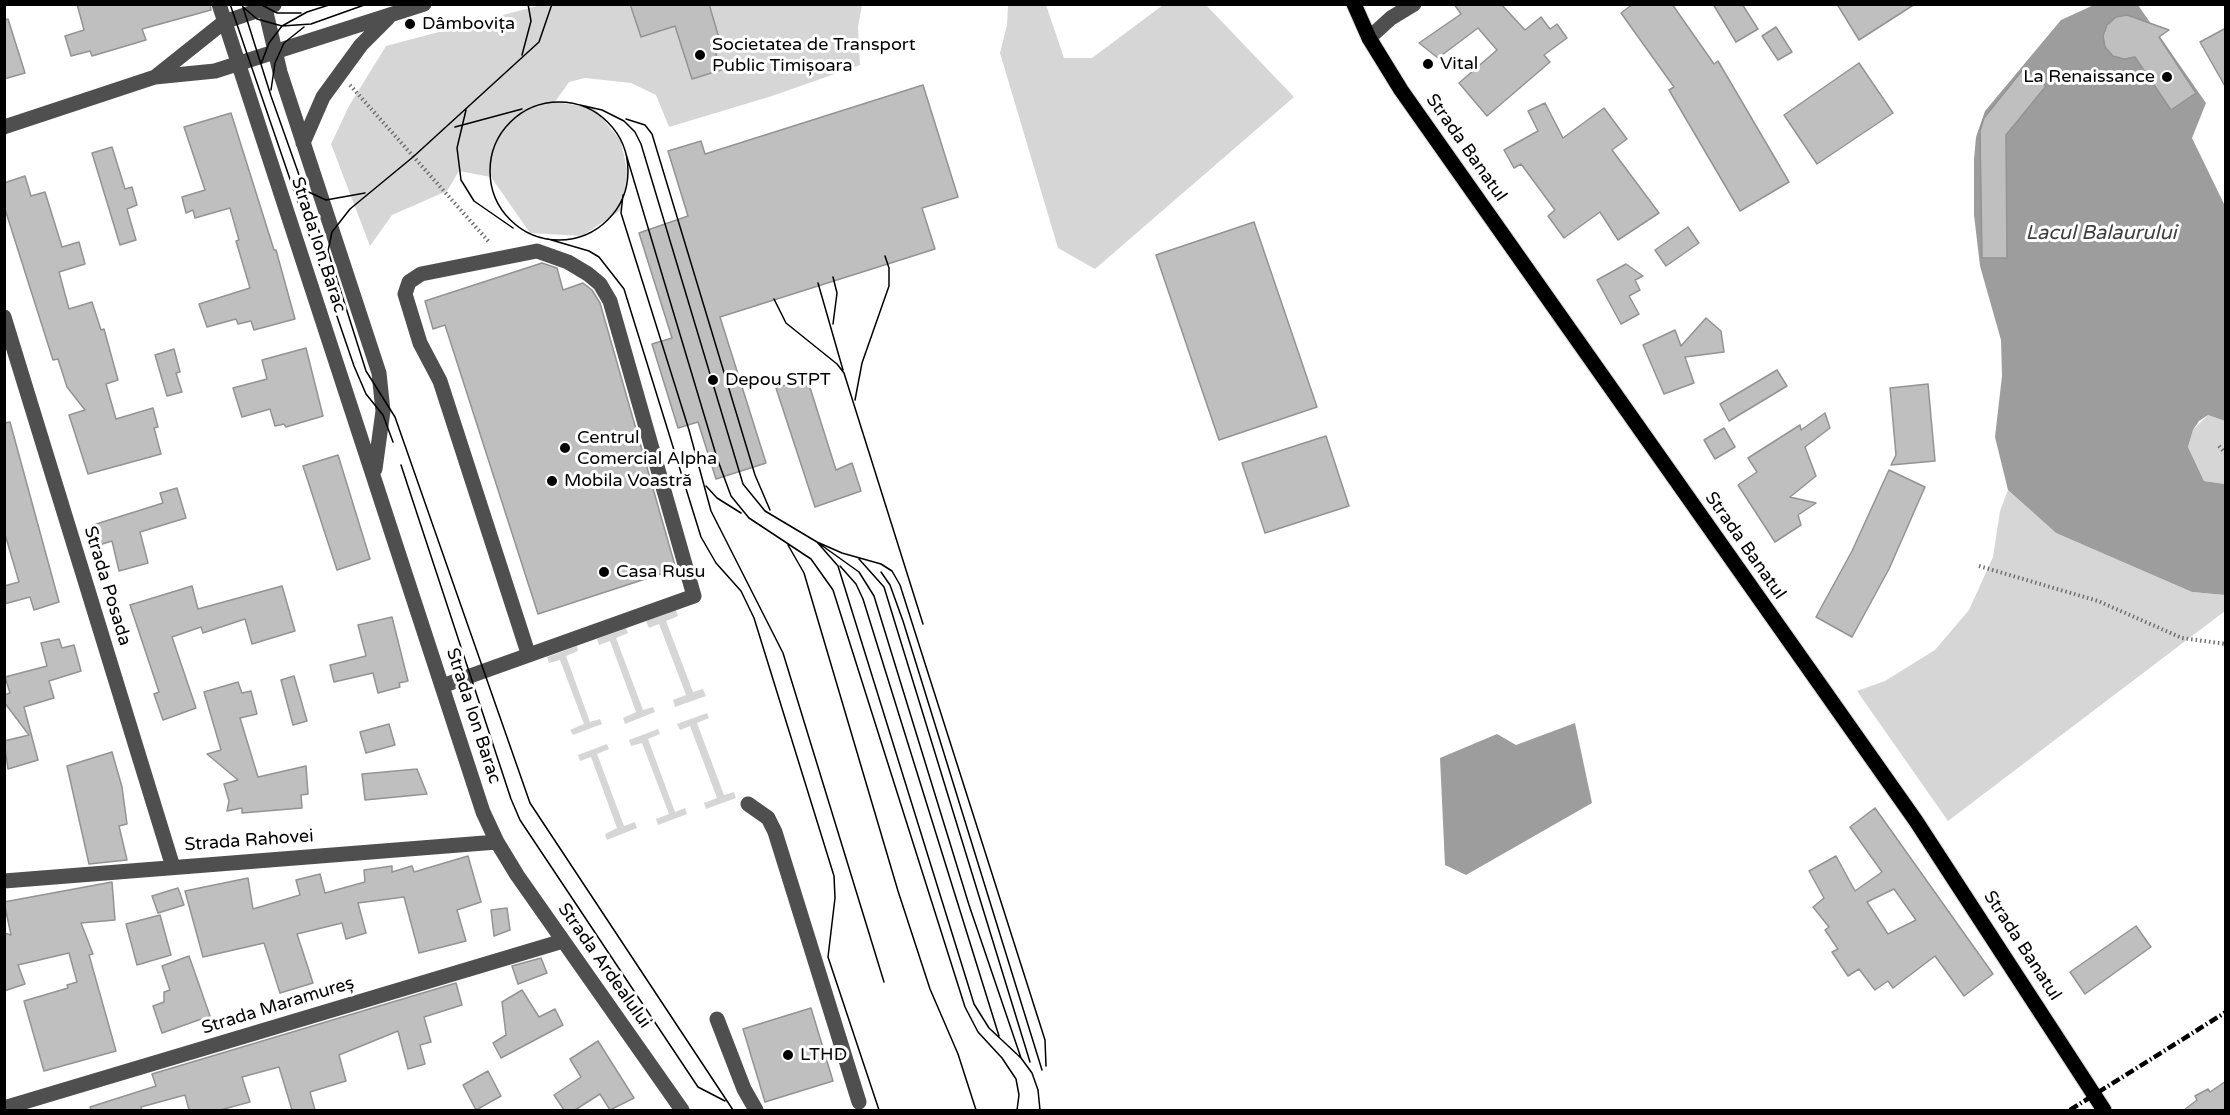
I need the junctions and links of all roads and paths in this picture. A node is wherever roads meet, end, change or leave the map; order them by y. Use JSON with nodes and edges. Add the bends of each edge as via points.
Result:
{"nodes":[{"id":1,"x":219,"y":4,"type":"edge"},
{"id":2,"x":424,"y":4,"type":"edge"},
{"id":3,"x":1354,"y":4,"type":"edge"},
{"id":4,"x":1414,"y":4,"type":"edge"},
{"id":5,"x":268,"y":6,"type":"edge"},
{"id":6,"x":391,"y":15,"type":"junction"},
{"id":7,"x":224,"y":22,"type":"junction"},
{"id":8,"x":1369,"y":38,"type":"junction"},
{"id":9,"x":275,"y":52,"type":"junction"},
{"id":10,"x":237,"y":64,"type":"junction"},
{"id":11,"x":155,"y":77,"type":"junction"},
{"id":12,"x":348,"y":82,"type":"dead end"},
{"id":13,"x":4,"y":127,"type":"edge"},
{"id":14,"x":303,"y":143,"type":"junction"},
{"id":15,"x":503,"y":258,"type":"junction"},
{"id":16,"x":4,"y":317,"type":"edge"},
{"id":17,"x":2219,"y":446,"type":"dead end"},
{"id":18,"x":2226,"y":454,"type":"edge"},
{"id":19,"x":381,"y":498,"type":"junction"},
{"id":20,"x":1979,"y":566,"type":"dead end"},
{"id":21,"x":2226,"y":644,"type":"edge"},
{"id":22,"x":528,"y":653,"type":"junction"},
{"id":23,"x":442,"y":686,"type":"junction"},
{"id":24,"x":748,"y":804,"type":"dead end"},
{"id":25,"x":497,"y":843,"type":"junction"},
{"id":26,"x":173,"y":867,"type":"junction"},
{"id":27,"x":4,"y":881,"type":"edge"},
{"id":28,"x":563,"y":941,"type":"junction"},
{"id":29,"x":717,"y":1019,"type":"dead end"},
{"id":30,"x":858,"y":1102,"type":"dead end"},
{"id":31,"x":4,"y":1108,"type":"edge"},
{"id":32,"x":682,"y":1110,"type":"edge"},
{"id":33,"x":756,"y":1110,"type":"edge"},
{"id":34,"x":2104,"y":1110,"type":"edge"}],
"edges":[{"from":1,"to":7,"type":"street","name":"Strada Ion Barac"},
{"from":2,"to":6,"type":"street"},
{"from":3,"to":8,"type":"main road","name":"Strada Banatul"},
{"from":4,"to":8,"type":"street"},
{"from":5,"to":7,"type":"street"},
{"from":5,"to":9,"type":"street","name":"Strada Ion Barac"},
{"from":6,"to":9,"type":"street"},
{"from":6,"to":14,"type":"street","via":[[360,45],[329,88]]},
{"from":7,"to":10,"type":"street","name":"Strada Ion Barac"},
{"from":7,"to":11,"type":"street"},
{"from":8,"to":34,"type":"main road","name":"Strada Banatul","via":[[1401,90],[1916,821]]},
{"from":9,"to":10,"type":"street"},
{"from":9,"to":14,"type":"street","name":"Strada Ion Barac"},
{"from":10,"to":11,"type":"street","via":[[215,71]]},
{"from":10,"to":19,"type":"street","name":"Strada Ion Barac"},
{"from":11,"to":13,"type":"street"},
{"from":12,"to":15,"type":"path"},
{"from":14,"to":19,"type":"street","name":"Strada Ion Barac","via":[[379,373],[383,415],[375,462]]},
{"from":15,"to":22,"type":"street","via":[[420,274],[409,282],[405,294],[420,343],[440,381]]},
{"from":15,"to":22,"type":"street","via":[[545,252],[588,274],[610,301],[694,596]]},
{"from":16,"to":26,"type":"street","name":"Strada Posada"},
{"from":17,"to":18,"type":"path"},
{"from":19,"to":23,"type":"street","name":"Strada Ion Barac"},
{"from":20,"to":21,"type":"path","via":[[2098,601],[2182,638]]},
{"from":22,"to":23,"type":"street"},
{"from":23,"to":25,"type":"street","name":"Strada Ion Barac"},
{"from":24,"to":30,"type":"street","via":[[768,818],[775,832]]},
{"from":25,"to":26,"type":"street","name":"Strada Rahovei"},
{"from":25,"to":28,"type":"street","name":"Strada Ardealului"},
{"from":26,"to":27,"type":"street","name":"Strada Rahovei"},
{"from":28,"to":31,"type":"street","name":"Strada Maramureș"},
{"from":28,"to":32,"type":"street","name":"Strada Ardealului"},
{"from":29,"to":33,"type":"street"}]}
